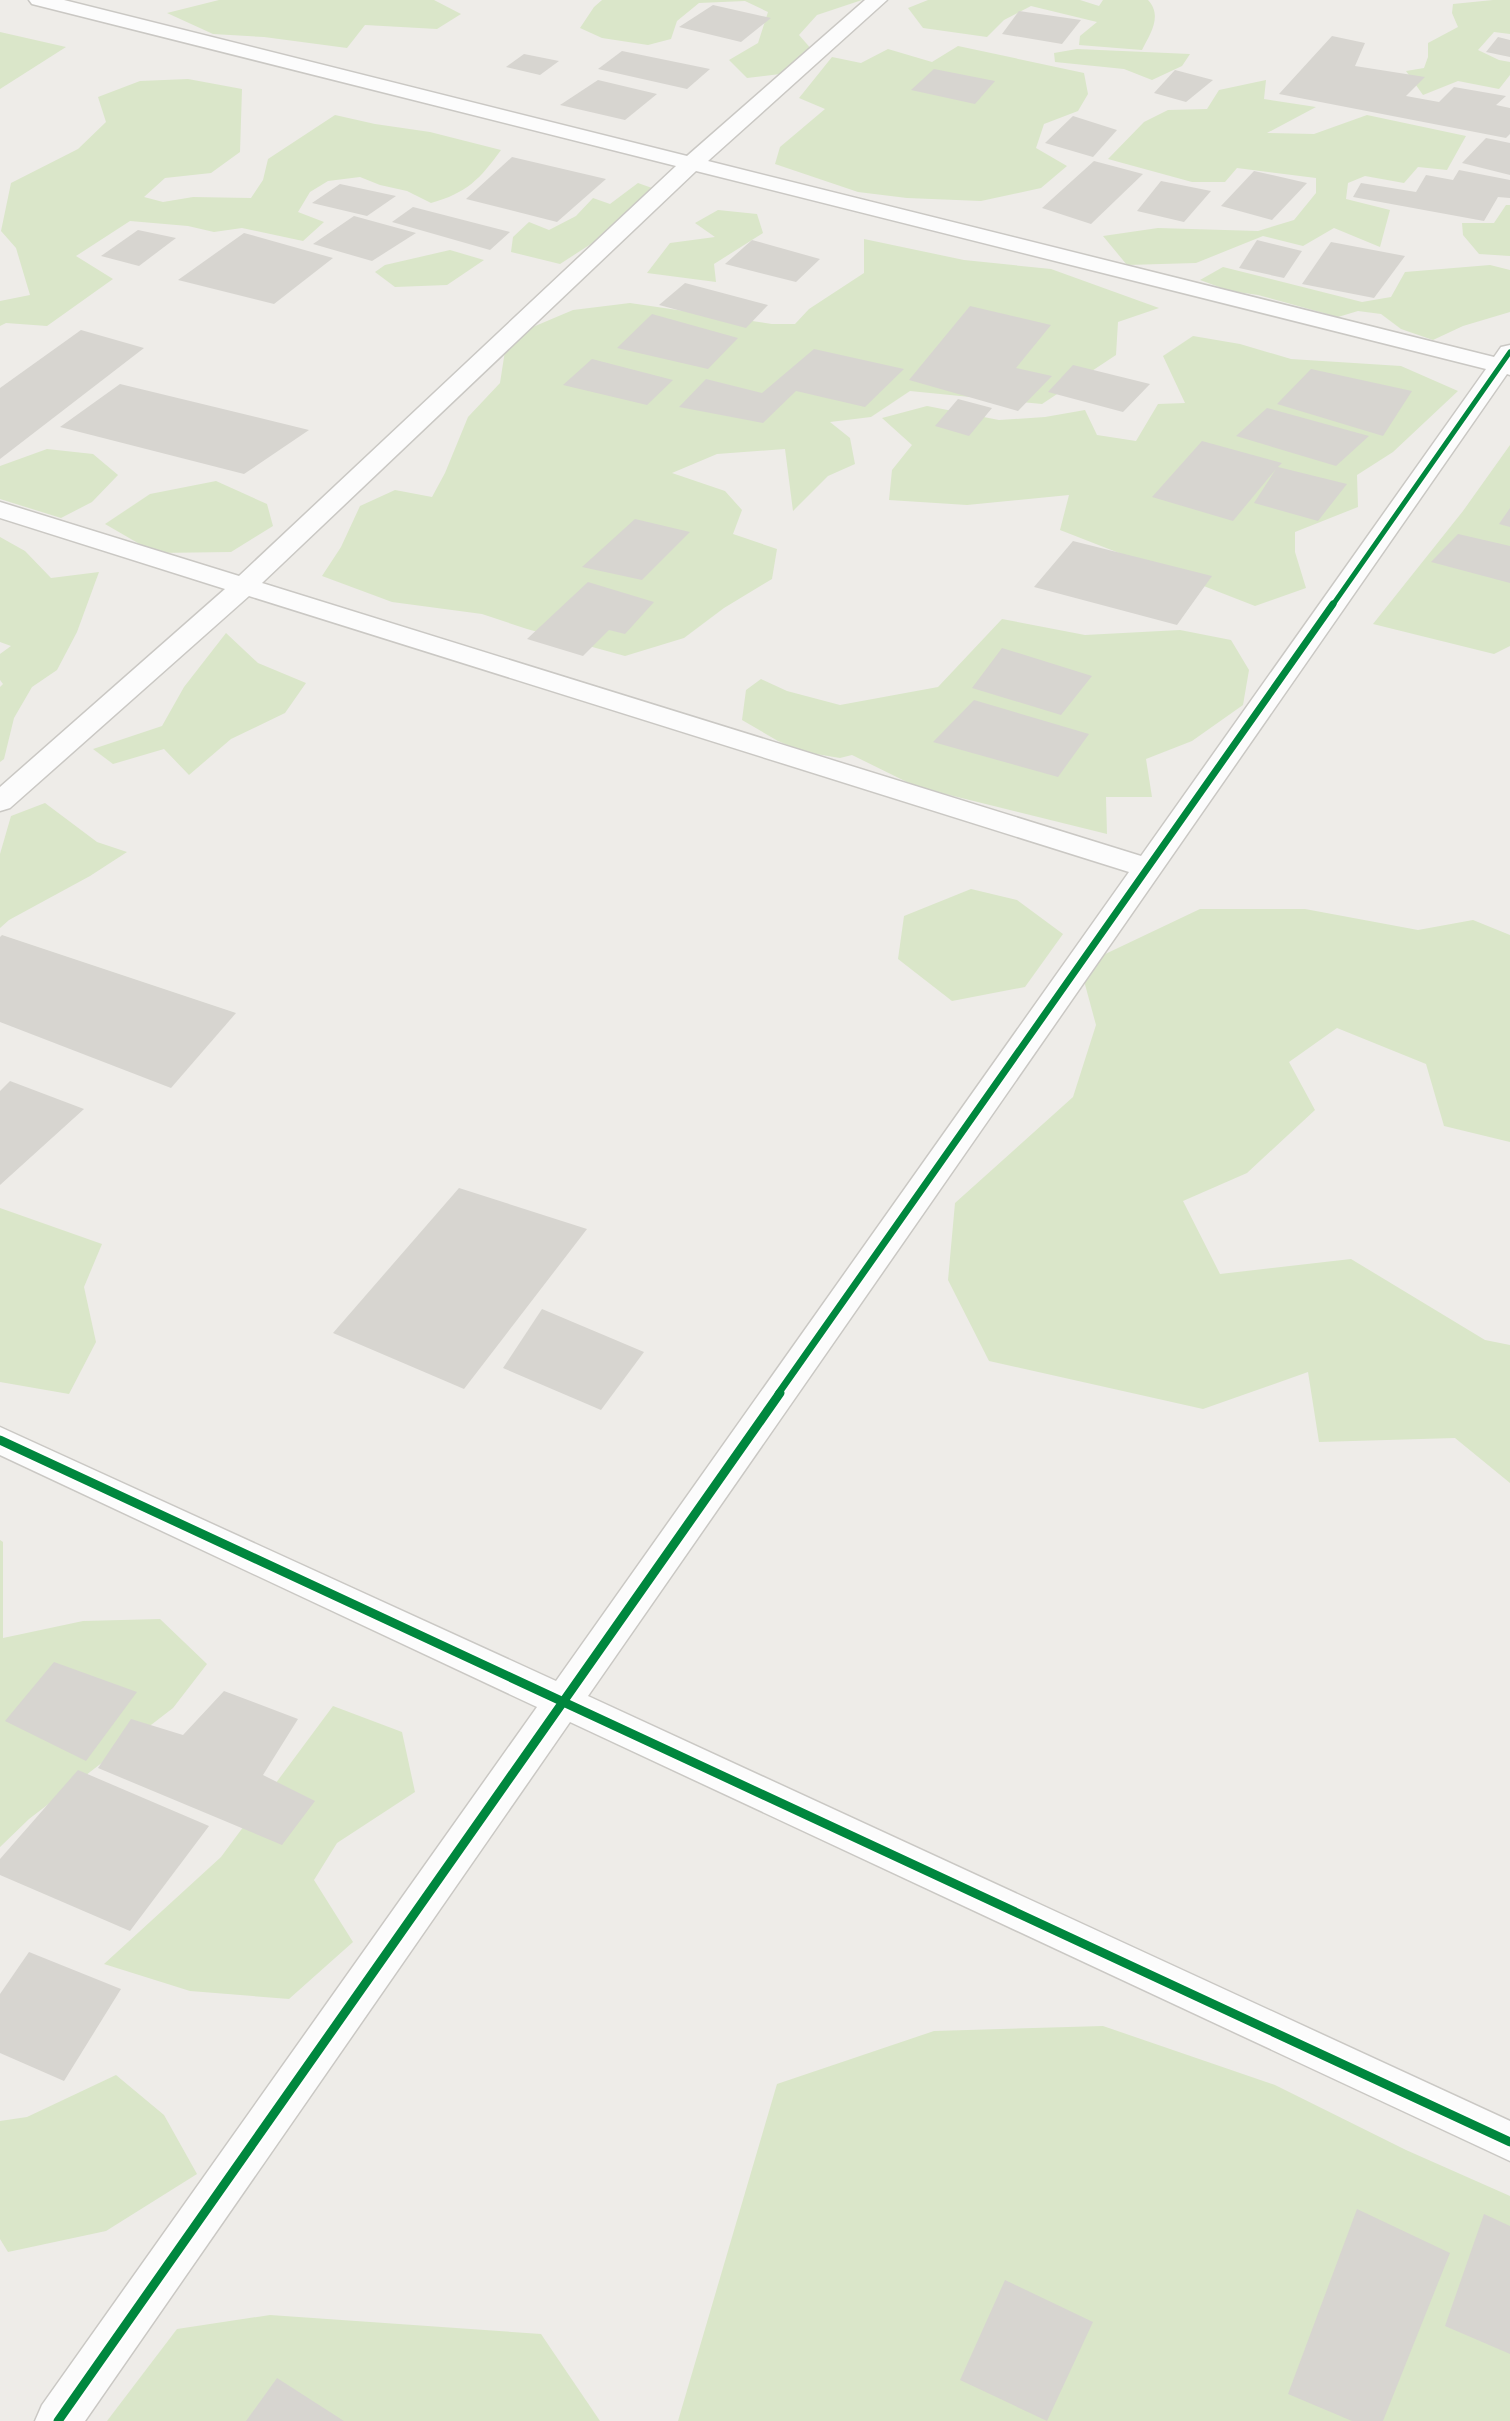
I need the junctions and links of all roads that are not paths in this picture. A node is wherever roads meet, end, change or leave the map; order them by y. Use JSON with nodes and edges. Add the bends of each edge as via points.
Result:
{"nodes":[{"id":1,"x":39,"y":0,"type":"edge"},
{"id":2,"x":877,"y":0,"type":"edge"},
{"id":3,"x":692,"y":163,"type":"junction"},
{"id":4,"x":1507,"y":362,"type":"edge"},
{"id":5,"x":0,"y":510,"type":"edge"},
{"id":6,"x":243,"y":587,"type":"junction"},
{"id":7,"x":0,"y":802,"type":"edge"},
{"id":8,"x":1149,"y":868,"type":"junction"},
{"id":9,"x":0,"y":1440,"type":"edge"},
{"id":10,"x":563,"y":1702,"type":"junction"},
{"id":11,"x":1510,"y":2142,"type":"edge"},
{"id":12,"x":58,"y":2421,"type":"edge"}],
"edges":[{"from":1,"to":3,"type":"street"},
{"from":2,"to":3,"type":"street"},
{"from":3,"to":4,"type":"street"},
{"from":3,"to":6,"type":"street"},
{"from":4,"to":8,"type":"street"},
{"from":5,"to":6,"type":"street"},
{"from":6,"to":7,"type":"street"},
{"from":6,"to":8,"type":"street"},
{"from":8,"to":10,"type":"street"},
{"from":9,"to":10,"type":"street"},
{"from":10,"to":11,"type":"street"},
{"from":10,"to":12,"type":"street"}]}
